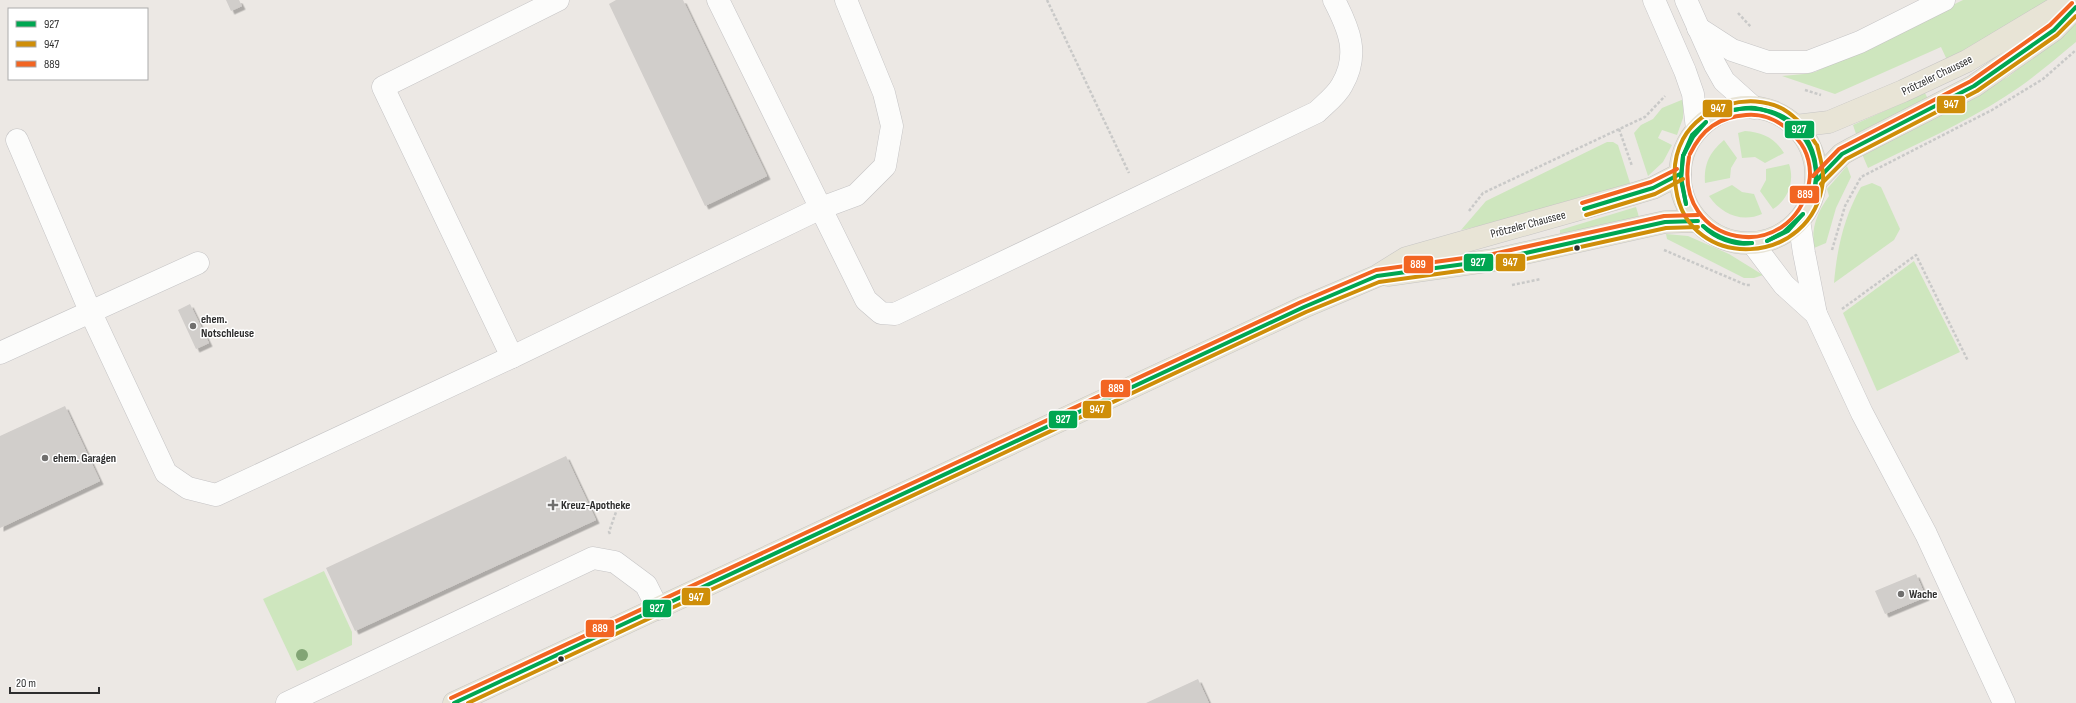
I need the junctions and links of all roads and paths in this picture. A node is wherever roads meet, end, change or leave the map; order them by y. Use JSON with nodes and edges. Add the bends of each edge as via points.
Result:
{"nodes":[{"id":1,"x":558,"y":0,"type":"edge"},
{"id":2,"x":718,"y":0,"type":"edge"},
{"id":3,"x":846,"y":0,"type":"edge"},
{"id":4,"x":1047,"y":0,"type":"edge"},
{"id":5,"x":1334,"y":0,"type":"edge"},
{"id":6,"x":1654,"y":0,"type":"edge"},
{"id":7,"x":1686,"y":0,"type":"edge"},
{"id":8,"x":1944,"y":0,"type":"edge"},
{"id":9,"x":2070,"y":0,"type":"edge"},
{"id":10,"x":2076,"y":7,"type":"edge"},
{"id":11,"x":1698,"y":28,"type":"junction"},
{"id":12,"x":1754,"y":108,"type":"junction"},
{"id":13,"x":1795,"y":126,"type":"junction"},
{"id":14,"x":1697,"y":128,"type":"junction"},
{"id":15,"x":17,"y":140,"type":"dead end"},
{"id":16,"x":1680,"y":174,"type":"junction"},
{"id":17,"x":1817,"y":180,"type":"junction"},
{"id":18,"x":1483,"y":193,"type":"dead end"},
{"id":19,"x":1140,"y":197,"type":"junction"},
{"id":20,"x":821,"y":208,"type":"junction"},
{"id":21,"x":1466,"y":215,"type":"dead end"},
{"id":22,"x":1799,"y":220,"type":"junction"},
{"id":23,"x":1698,"y":221,"type":"junction"},
{"id":24,"x":1753,"y":244,"type":"junction"},
{"id":25,"x":198,"y":262,"type":"dead end"},
{"id":26,"x":1377,"y":276,"type":"junction"},
{"id":27,"x":90,"y":311,"type":"junction"},
{"id":28,"x":1827,"y":313,"type":"junction"},
{"id":29,"x":0,"y":353,"type":"edge"},
{"id":30,"x":512,"y":357,"type":"junction"},
{"id":31,"x":1968,"y":361,"type":"dead end"},
{"id":32,"x":658,"y":609,"type":"junction"},
{"id":33,"x":287,"y":703,"type":"edge"},
{"id":34,"x":454,"y":703,"type":"edge"},
{"id":35,"x":2004,"y":703,"type":"edge"}],
"edges":[{"from":1,"to":30,"type":"lane","via":[[384,87]]},
{"from":2,"to":20,"type":"lane"},
{"from":3,"to":20,"type":"lane","via":[[884,93],[892,126],[885,166],[856,195]]},
{"from":4,"to":19,"type":"path"},
{"from":5,"to":19,"type":"lane","via":[[1348,27],[1353,57],[1342,86],[1317,112]]},
{"from":6,"to":14,"type":"lane","via":[[1693,94]]},
{"from":7,"to":11,"type":"lane"},
{"from":8,"to":11,"type":"lane","via":[[1860,42],[1808,62],[1768,62],[1732,50]]},
{"from":9,"to":13,"type":"main road","name":"Prötzeler Chaussee","via":[[1967,61],[1903,91],[1829,122]]},
{"from":10,"to":17,"type":"main road","name":"Prötzeler Chaussee","via":[[2054,30],[1974,86],[1842,154]]},
{"from":11,"to":12,"type":"lane","via":[[1724,81]]},
{"from":12,"to":13,"type":"main road","name":"Prötzeler Chaussee","via":[[1774,112],[1790,120]]},
{"from":12,"to":14,"type":"main road","name":"Prötzeler Chaussee","via":[[1723,112]]},
{"from":13,"to":17,"type":"main road","name":"Prötzeler Chaussee","via":[[1811,147],[1816,163]]},
{"from":14,"to":16,"type":"main road","name":"Prötzeler Chaussee","via":[[1683,154]]},
{"from":15,"to":27,"type":"lane"},
{"from":16,"to":23,"type":"main road","name":"Prötzeler Chaussee","via":[[1683,194]]},
{"from":16,"to":26,"type":"main road","name":"Prötzeler Chaussee","via":[[1653,188],[1406,258]]},
{"from":17,"to":22,"type":"main road","name":"Prötzeler Chaussee","via":[[1813,197]]},
{"from":18,"to":21,"type":"path"},
{"from":19,"to":20,"type":"lane","via":[[896,314],[881,313],[866,300]]},
{"from":20,"to":30,"type":"lane"},
{"from":22,"to":24,"type":"main road","name":"Prötzeler Chaussee","via":[[1783,235]]},
{"from":22,"to":28,"type":"lane","via":[[1804,253]]},
{"from":23,"to":24,"type":"main road","name":"Prötzeler Chaussee","via":[[1723,239]]},
{"from":23,"to":26,"type":"main road","name":"Prötzeler Chaussee","via":[[1664,222],[1494,260]]},
{"from":24,"to":28,"type":"lane","via":[[1784,285]]},
{"from":25,"to":27,"type":"lane"},
{"from":26,"to":32,"type":"main road","name":"Prötzeler Chaussee","via":[[1297,310]]},
{"from":27,"to":29,"type":"lane"},
{"from":27,"to":30,"type":"lane","via":[[166,473],[188,488],[216,494]]},
{"from":28,"to":31,"type":"path","via":[[1916,255]]},
{"from":28,"to":35,"type":"lane","via":[[1862,413],[1926,534]]},
{"from":32,"to":33,"type":"lane","via":[[646,585],[615,562],[592,558]]},
{"from":32,"to":34,"type":"main road","name":"Prötzeler Chaussee"}]}
